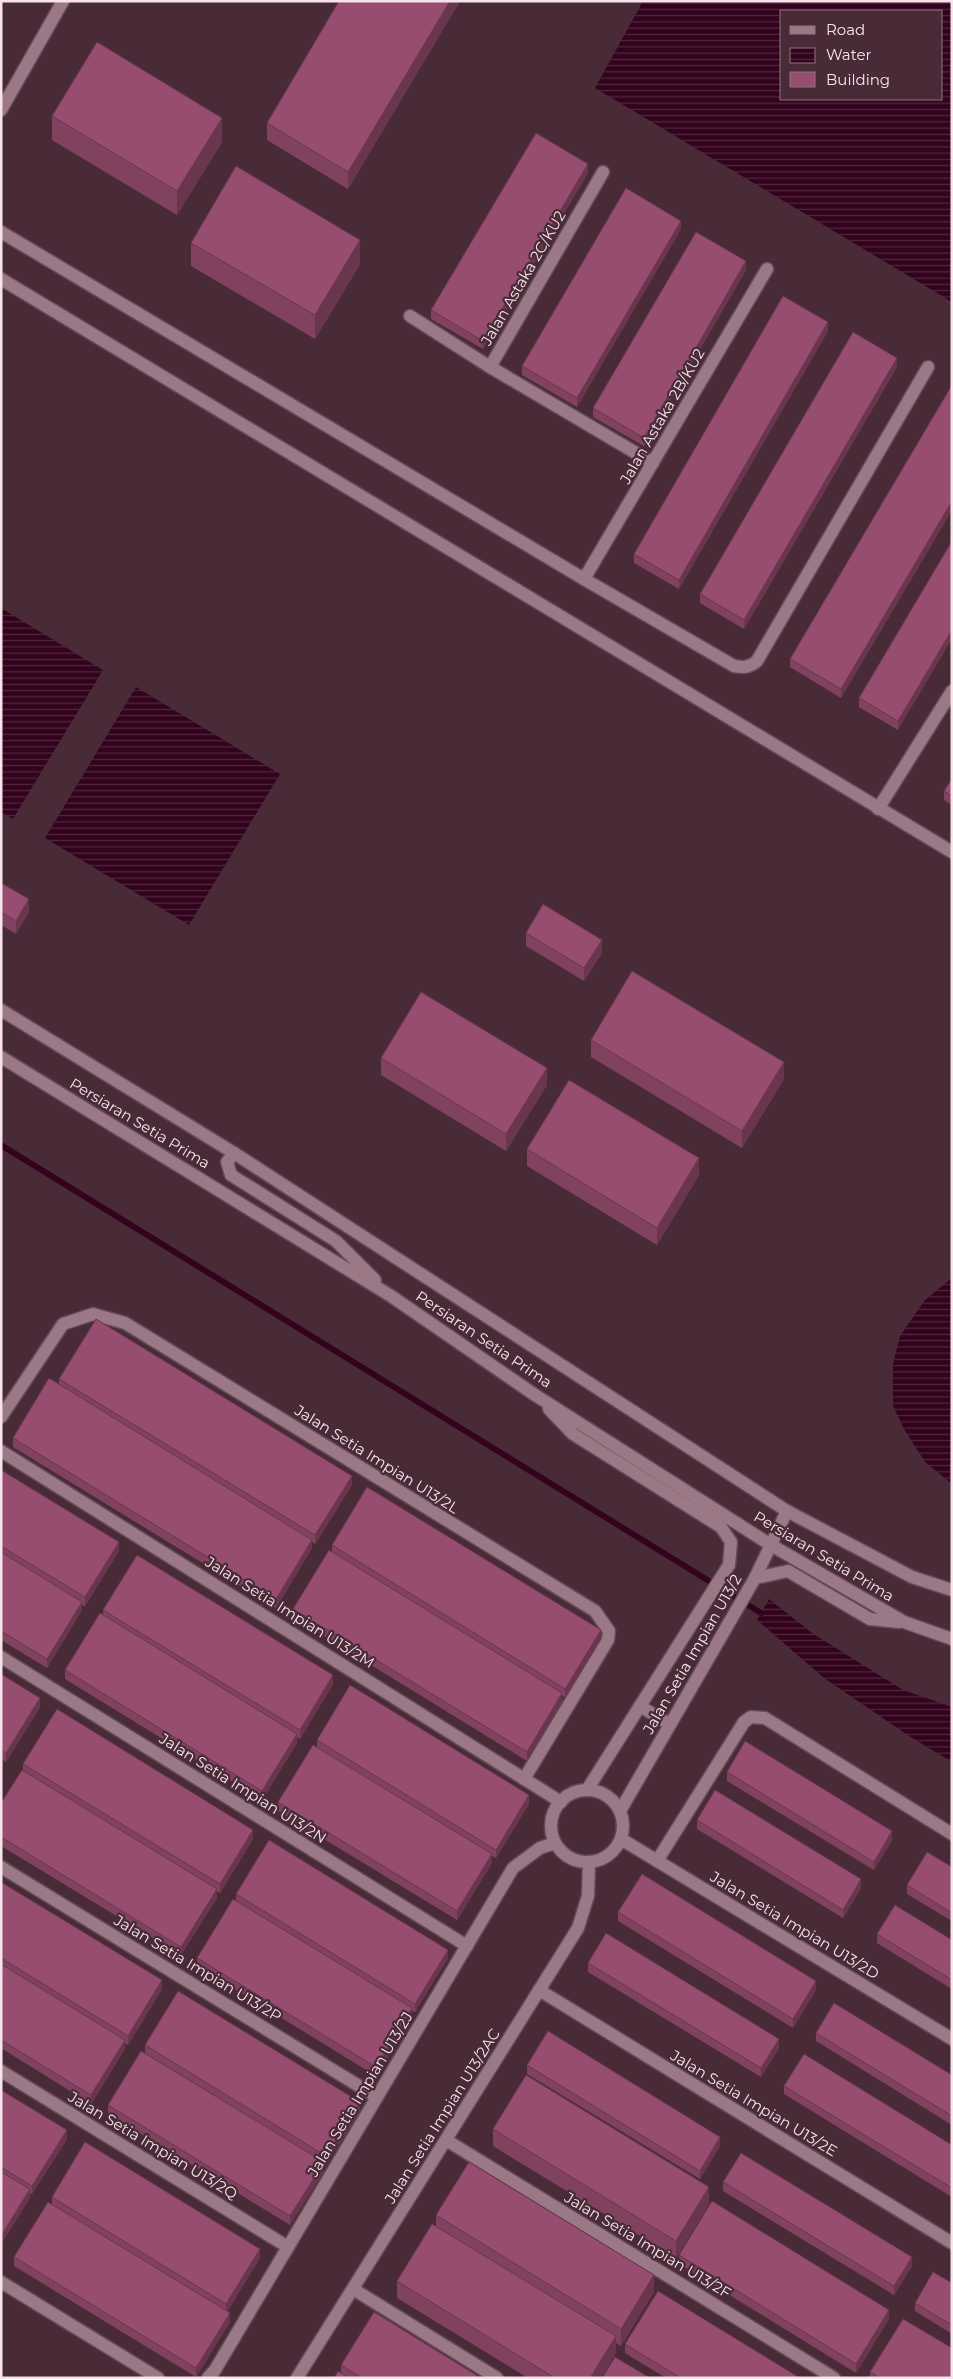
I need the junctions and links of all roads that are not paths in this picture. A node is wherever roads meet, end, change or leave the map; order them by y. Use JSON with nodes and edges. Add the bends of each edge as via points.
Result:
{"nodes":[{"id":1,"x":63,"y":1,"type":"edge"},
{"id":2,"x":1,"y":110,"type":"edge"},
{"id":3,"x":603,"y":172,"type":"dead end"},
{"id":4,"x":1,"y":232,"type":"edge"},
{"id":5,"x":767,"y":269,"type":"dead end"},
{"id":6,"x":1,"y":279,"type":"edge"},
{"id":7,"x":410,"y":316,"type":"dead end"},
{"id":8,"x":490,"y":367,"type":"junction"},
{"id":9,"x":928,"y":367,"type":"dead end"},
{"id":10,"x":653,"y":463,"type":"junction"},
{"id":11,"x":584,"y":580,"type":"junction"},
{"id":12,"x":952,"y":691,"type":"edge"},
{"id":13,"x":948,"y":705,"type":"edge"},
{"id":14,"x":878,"y":808,"type":"junction"},
{"id":15,"x":952,"y":852,"type":"edge"},
{"id":16,"x":1,"y":1010,"type":"edge"},
{"id":17,"x":1,"y":1057,"type":"edge"},
{"id":18,"x":234,"y":1153,"type":"junction"},
{"id":19,"x":391,"y":1296,"type":"junction"},
{"id":20,"x":535,"y":1395,"type":"junction"},
{"id":21,"x":1,"y":1416,"type":"edge"},
{"id":22,"x":1,"y":1451,"type":"edge"},
{"id":23,"x":787,"y":1511,"type":"junction"},
{"id":24,"x":771,"y":1545,"type":"junction"},
{"id":25,"x":754,"y":1580,"type":"junction"},
{"id":26,"x":952,"y":1590,"type":"edge"},
{"id":27,"x":904,"y":1622,"type":"junction"},
{"id":28,"x":952,"y":1639,"type":"edge"},
{"id":29,"x":1,"y":1657,"type":"edge"},
{"id":30,"x":640,"y":1706,"type":"junction"},
{"id":31,"x":669,"y":1724,"type":"junction"},
{"id":32,"x":524,"y":1779,"type":"junction"},
{"id":33,"x":587,"y":1790,"type":"junction"},
{"id":34,"x":560,"y":1802,"type":"junction"},
{"id":35,"x":620,"y":1811,"type":"junction"},
{"id":36,"x":952,"y":1834,"type":"edge"},
{"id":37,"x":621,"y":1839,"type":"junction"},
{"id":38,"x":555,"y":1842,"type":"junction"},
{"id":39,"x":657,"y":1861,"type":"junction"},
{"id":40,"x":589,"y":1862,"type":"junction"},
{"id":41,"x":1,"y":1867,"type":"edge"},
{"id":42,"x":467,"y":1946,"type":"junction"},
{"id":43,"x":539,"y":1990,"type":"junction"},
{"id":44,"x":952,"y":2039,"type":"edge"},
{"id":45,"x":1,"y":2072,"type":"edge"},
{"id":46,"x":377,"y":2097,"type":"junction"},
{"id":47,"x":446,"y":2140,"type":"junction"},
{"id":48,"x":952,"y":2243,"type":"edge"},
{"id":49,"x":288,"y":2246,"type":"junction"},
{"id":50,"x":1,"y":2282,"type":"edge"},
{"id":51,"x":353,"y":2289,"type":"junction"},
{"id":52,"x":158,"y":2378,"type":"edge"},
{"id":53,"x":208,"y":2378,"type":"edge"},
{"id":54,"x":297,"y":2378,"type":"edge"},
{"id":55,"x":497,"y":2378,"type":"edge"},
{"id":56,"x":834,"y":2378,"type":"edge"}],
"edges":[{"from":1,"to":2,"type":"street"},
{"from":3,"to":8,"type":"street","name":"Jalan Astaka 2C/KU2"},
{"from":4,"to":11,"type":"street"},
{"from":5,"to":10,"type":"street","name":"Jalan Astaka 2B/KU2"},
{"from":6,"to":14,"type":"street"},
{"from":7,"to":8,"type":"street"},
{"from":8,"to":10,"type":"street","name":"Jalan Astaka 2C/KU2"},
{"from":9,"to":11,"type":"street","via":[[752,665],[734,666]]},
{"from":10,"to":11,"type":"street","name":"Jalan Astaka 2B/KU2"},
{"from":12,"to":13,"type":"street"},
{"from":13,"to":14,"type":"street"},
{"from":14,"to":15,"type":"street"},
{"from":16,"to":18,"type":"street","name":"Persiaran Setia Prima"},
{"from":17,"to":19,"type":"street","name":"Persiaran Setia Prima"},
{"from":18,"to":19,"type":"street","via":[[227,1162],[231,1175],[336,1241]]},
{"from":18,"to":23,"type":"street","name":"Persiaran Setia Prima"},
{"from":19,"to":20,"type":"street","name":"Persiaran Setia Prima"},
{"from":20,"to":24,"type":"street","name":"Persiaran Setia Prima"},
{"from":20,"to":30,"type":"street","name":"Jalan Setia Impian U13/2","via":[[573,1434],[721,1527],[731,1542],[729,1564]]},
{"from":21,"to":32,"type":"street","name":"Jalan Setia Impian U13/2L","via":[[63,1324],[93,1314],[125,1323],[594,1612],[609,1631],[608,1640]]},
{"from":22,"to":32,"type":"street","name":"Jalan Setia Impian U13/2M"},
{"from":23,"to":24,"type":"street","name":"Jalan Setia Impian U13/2"},
{"from":23,"to":26,"type":"street","name":"Persiaran Setia Prima","via":[[912,1577]]},
{"from":24,"to":25,"type":"street","name":"Jalan Setia Impian U13/2"},
{"from":24,"to":27,"type":"street","name":"Persiaran Setia Prima"},
{"from":25,"to":27,"type":"street","via":[[788,1571],[870,1619]]},
{"from":25,"to":31,"type":"street","name":"Jalan Setia Impian U13/2"},
{"from":27,"to":28,"type":"street","name":"Persiaran Setia Prima"},
{"from":29,"to":42,"type":"street","name":"Jalan Setia Impian U13/2N"},
{"from":30,"to":31,"type":"street"},
{"from":30,"to":33,"type":"street","name":"Jalan Setia Impian U13/2"},
{"from":31,"to":35,"type":"street","name":"Jalan Setia Impian U13/2"},
{"from":32,"to":34,"type":"street","name":"Jalan Setia Impian U13/2M"},
{"from":33,"to":34,"type":"street"},
{"from":33,"to":35,"type":"street","via":[[607,1796]]},
{"from":34,"to":38,"type":"street","via":[[552,1821]]},
{"from":35,"to":37,"type":"street","via":[[624,1829]]},
{"from":36,"to":39,"type":"street","via":[[765,1718],[751,1717],[744,1722]]},
{"from":37,"to":39,"type":"street","name":"Jalan Setia Impian U13/2D"},
{"from":37,"to":40,"type":"street","via":[[609,1855]]},
{"from":38,"to":40,"type":"street","via":[[569,1857]]},
{"from":38,"to":42,"type":"street","name":"Jalan Setia Impian U13/2J","via":[[540,1848],[513,1868]]},
{"from":39,"to":44,"type":"street","name":"Jalan Setia Impian U13/2D"},
{"from":40,"to":43,"type":"street","name":"Jalan Setia Impian U13/2AC","via":[[588,1896],[578,1928]]},
{"from":41,"to":46,"type":"street","name":"Jalan Setia Impian U13/2P"},
{"from":42,"to":46,"type":"street","name":"Jalan Setia Impian U13/2J"},
{"from":43,"to":47,"type":"street","name":"Jalan Setia Impian U13/2AC"},
{"from":43,"to":48,"type":"street","name":"Jalan Setia Impian U13/2E"},
{"from":45,"to":49,"type":"street","name":"Jalan Setia Impian U13/2Q"},
{"from":46,"to":49,"type":"street","name":"Jalan Setia Impian U13/2J"},
{"from":47,"to":51,"type":"street","name":"Jalan Setia Impian U13/2AC"},
{"from":47,"to":56,"type":"street","name":"Jalan Setia Impian U13/2F"},
{"from":49,"to":53,"type":"street","name":"Jalan Setia Impian U13/2J"},
{"from":50,"to":52,"type":"street"},
{"from":51,"to":54,"type":"street","name":"Jalan Setia Impian U13/2AC"},
{"from":51,"to":55,"type":"street"}]}
